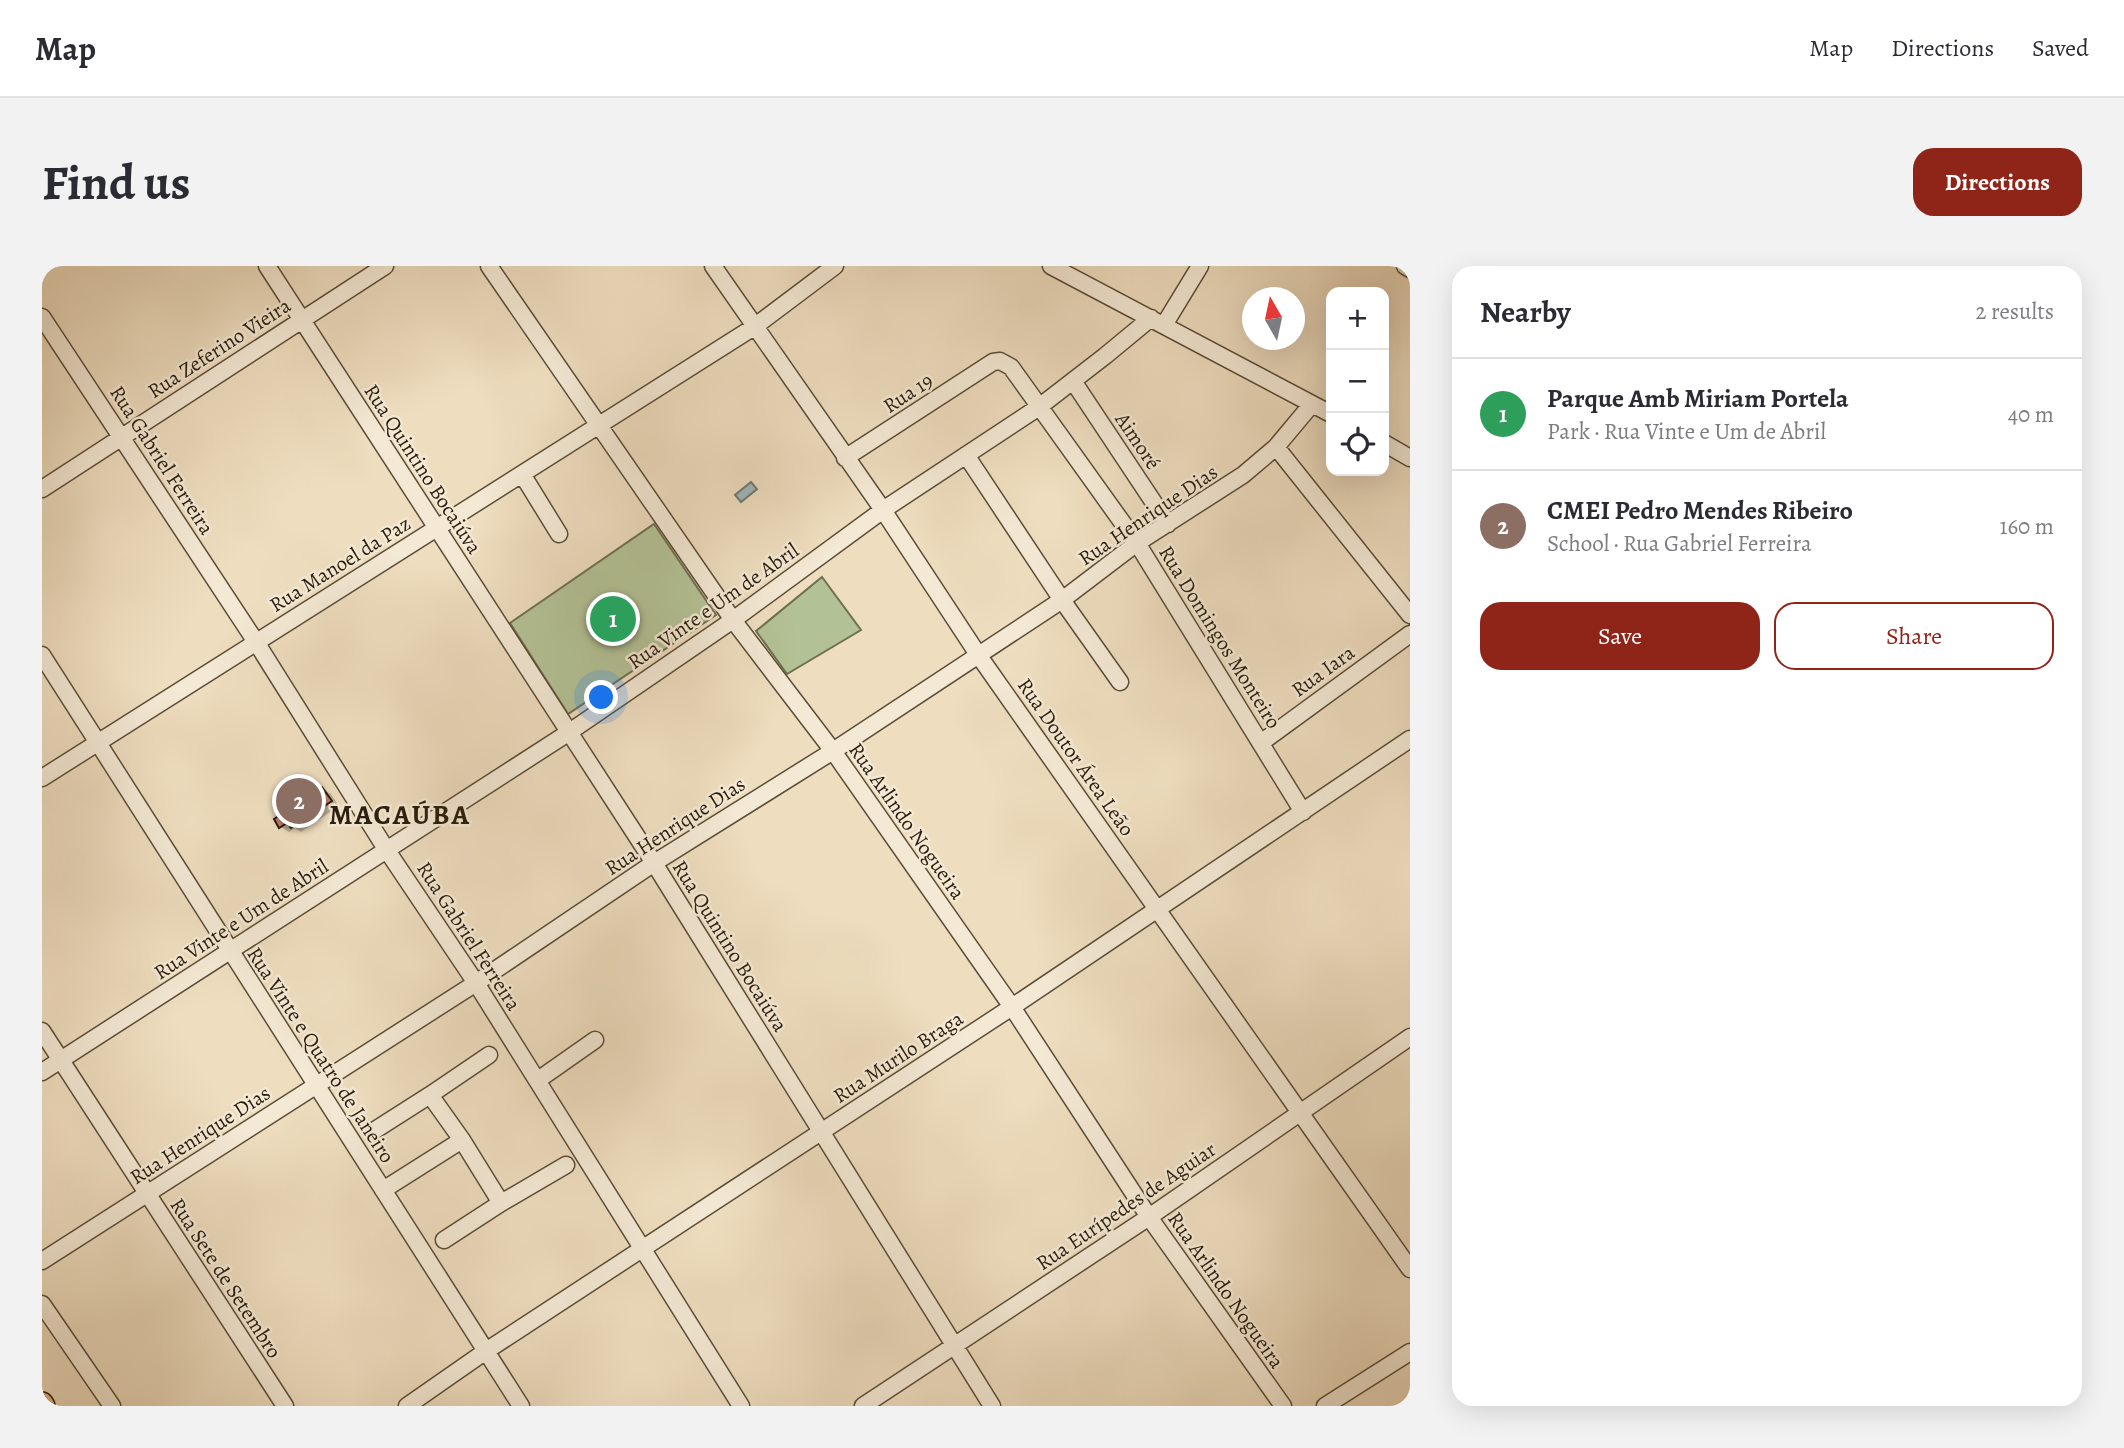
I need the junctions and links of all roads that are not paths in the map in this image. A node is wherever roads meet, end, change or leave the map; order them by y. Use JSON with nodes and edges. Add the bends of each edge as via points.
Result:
{"nodes":[{"id":1,"x":267,"y":266,"type":"edge"},
{"id":2,"x":385,"y":266,"type":"edge"},
{"id":3,"x":489,"y":266,"type":"edge"},
{"id":4,"x":713,"y":266,"type":"edge"},
{"id":5,"x":835,"y":266,"type":"edge"},
{"id":6,"x":1051,"y":266,"type":"edge"},
{"id":7,"x":1200,"y":266,"type":"edge"},
{"id":8,"x":1405,"y":266,"type":"edge"},
{"id":9,"x":1410,"y":269,"type":"edge"},
{"id":10,"x":42,"y":317,"type":"edge"},
{"id":11,"x":302,"y":320,"type":"junction"},
{"id":12,"x":1157,"y":322,"type":"junction"},
{"id":13,"x":754,"y":327,"type":"junction"},
{"id":14,"x":993,"y":362,"type":"joint"},
{"id":15,"x":1073,"y":381,"type":"junction"},
{"id":16,"x":1312,"y":404,"type":"junction"},
{"id":17,"x":1039,"y":407,"type":"junction"},
{"id":18,"x":1329,"y":413,"type":"edge"},
{"id":19,"x":599,"y":425,"type":"junction"},
{"id":20,"x":121,"y":437,"type":"junction"},
{"id":21,"x":1389,"y":446,"type":"edge"},
{"id":22,"x":1276,"y":447,"type":"junction"},
{"id":23,"x":966,"y":454,"type":"junction"},
{"id":24,"x":1410,"y":456,"type":"edge"},
{"id":25,"x":845,"y":458,"type":"junction"},
{"id":26,"x":522,"y":474,"type":"junction"},
{"id":27,"x":42,"y":489,"type":"edge"},
{"id":28,"x":883,"y":510,"type":"junction"},
{"id":29,"x":1168,"y":524,"type":"junction"},
{"id":30,"x":436,"y":528,"type":"junction"},
{"id":31,"x":559,"y":534,"type":"dead end"},
{"id":32,"x":1137,"y":543,"type":"junction"},
{"id":33,"x":1062,"y":600,"type":"junction"},
{"id":34,"x":1410,"y":615,"type":"edge"},
{"id":35,"x":733,"y":620,"type":"junction"},
{"id":36,"x":1410,"y":634,"type":"edge"},
{"id":37,"x":256,"y":642,"type":"junction"},
{"id":38,"x":42,"y":655,"type":"edge"},
{"id":39,"x":979,"y":656,"type":"junction"},
{"id":40,"x":1120,"y":682,"type":"dead end"},
{"id":41,"x":568,"y":733,"type":"junction"},
{"id":42,"x":1410,"y":739,"type":"edge"},
{"id":43,"x":98,"y":743,"type":"junction"},
{"id":44,"x":1262,"y":743,"type":"junction"},
{"id":45,"x":833,"y":751,"type":"junction"},
{"id":46,"x":42,"y":778,"type":"edge"},
{"id":47,"x":1303,"y":812,"type":"junction"},
{"id":48,"x":386,"y":849,"type":"junction"},
{"id":49,"x":654,"y":863,"type":"junction"},
{"id":50,"x":1157,"y":911,"type":"junction"},
{"id":51,"x":230,"y":952,"type":"junction"},
{"id":52,"x":476,"y":983,"type":"junction"},
{"id":53,"x":1012,"y":1007,"type":"junction"},
{"id":54,"x":42,"y":1031,"type":"edge"},
{"id":55,"x":1410,"y":1037,"type":"edge"},
{"id":56,"x":595,"y":1040,"type":"dead end"},
{"id":57,"x":489,"y":1055,"type":"dead end"},
{"id":58,"x":61,"y":1061,"type":"junction"},
{"id":59,"x":42,"y":1072,"type":"edge"},
{"id":60,"x":538,"y":1080,"type":"junction"},
{"id":61,"x":317,"y":1084,"type":"junction"},
{"id":62,"x":430,"y":1095,"type":"junction"},
{"id":63,"x":1299,"y":1113,"type":"junction"},
{"id":64,"x":372,"y":1132,"type":"dead end"},
{"id":65,"x":822,"y":1132,"type":"junction"},
{"id":66,"x":462,"y":1140,"type":"junction"},
{"id":67,"x":566,"y":1165,"type":"dead end"},
{"id":68,"x":383,"y":1190,"type":"junction"},
{"id":69,"x":146,"y":1195,"type":"junction"},
{"id":70,"x":501,"y":1203,"type":"junction"},
{"id":71,"x":1149,"y":1217,"type":"junction"},
{"id":72,"x":444,"y":1240,"type":"dead end"},
{"id":73,"x":644,"y":1248,"type":"junction"},
{"id":74,"x":42,"y":1261,"type":"edge"},
{"id":75,"x":1410,"y":1269,"type":"edge"},
{"id":76,"x":42,"y":1304,"type":"edge"},
{"id":77,"x":953,"y":1347,"type":"junction"},
{"id":78,"x":486,"y":1351,"type":"junction"},
{"id":79,"x":1410,"y":1352,"type":"edge"},
{"id":80,"x":112,"y":1406,"type":"edge"},
{"id":81,"x":285,"y":1406,"type":"edge"},
{"id":82,"x":407,"y":1406,"type":"edge"},
{"id":83,"x":521,"y":1406,"type":"edge"},
{"id":84,"x":741,"y":1406,"type":"edge"},
{"id":85,"x":863,"y":1406,"type":"edge"},
{"id":86,"x":992,"y":1406,"type":"edge"},
{"id":87,"x":1283,"y":1406,"type":"edge"},
{"id":88,"x":1325,"y":1406,"type":"edge"}],
"edges":[{"from":1,"to":11,"type":"street","name":"Rua Quintino Bocaiúva"},
{"from":2,"to":11,"type":"street","name":"Rua Zeferino Vieira"},
{"from":3,"to":19,"type":"street","name":"Rua Arlindo Nogueira"},
{"from":4,"to":13,"type":"street","name":"Rua Doutor Área Leão"},
{"from":5,"to":13,"type":"street","name":"Rua Manoel da Paz"},
{"from":6,"to":12,"type":"street"},
{"from":7,"to":12,"type":"street"},
{"from":8,"to":9,"type":"street"},
{"from":10,"to":20,"type":"street","name":"Rua Gabriel Ferreira"},
{"from":11,"to":20,"type":"street","name":"Rua Zeferino Vieira"},
{"from":11,"to":30,"type":"street","name":"Rua Quintino Bocaiúva"},
{"from":12,"to":15,"type":"street","name":"Rua Vinte e Um de Abril"},
{"from":12,"to":16,"type":"street"},
{"from":13,"to":19,"type":"street","name":"Rua Manoel da Paz"},
{"from":13,"to":25,"type":"street","name":"Rua Doutor Área Leão"},
{"from":14,"to":17,"type":"street","name":"Rua Domingos Monteiro","via":[[1011,367]]},
{"from":14,"to":25,"type":"street","name":"Rua 19"},
{"from":15,"to":17,"type":"street","name":"Rua Vinte e Um de Abril"},
{"from":15,"to":29,"type":"street","name":"Aimoré"},
{"from":16,"to":18,"type":"street"},
{"from":16,"to":22,"type":"street","name":"Rua Henrique Dias"},
{"from":17,"to":23,"type":"street","name":"Rua Vinte e Um de Abril"},
{"from":17,"to":32,"type":"street","name":"Rua Domingos Monteiro"},
{"from":19,"to":26,"type":"street","name":"Rua Manoel da Paz"},
{"from":19,"to":35,"type":"street","name":"Rua Arlindo Nogueira"},
{"from":20,"to":27,"type":"street","name":"Rua Zeferino Vieira"},
{"from":20,"to":37,"type":"street","name":"Rua Gabriel Ferreira"},
{"from":21,"to":24,"type":"street"},
{"from":22,"to":29,"type":"street","name":"Rua Henrique Dias","via":[[1244,475]]},
{"from":22,"to":34,"type":"street"},
{"from":23,"to":28,"type":"street","name":"Rua Vinte e Um de Abril"},
{"from":23,"to":33,"type":"street"},
{"from":25,"to":28,"type":"street","name":"Rua Doutor Área Leão"},
{"from":26,"to":30,"type":"street","name":"Rua Manoel da Paz"},
{"from":26,"to":31,"type":"street"},
{"from":28,"to":35,"type":"street","name":"Rua Vinte e Um de Abril"},
{"from":28,"to":39,"type":"street","name":"Rua Doutor Área Leão"},
{"from":29,"to":32,"type":"street","name":"Rua Henrique Dias"},
{"from":30,"to":37,"type":"street","name":"Rua Manoel da Paz"},
{"from":30,"to":41,"type":"street","name":"Rua Quintino Bocaiúva"},
{"from":32,"to":33,"type":"street","name":"Rua Henrique Dias"},
{"from":32,"to":44,"type":"street","name":"Rua Domingos Monteiro"},
{"from":33,"to":39,"type":"street","name":"Rua Henrique Dias"},
{"from":33,"to":40,"type":"street"},
{"from":35,"to":41,"type":"street","name":"Rua Vinte e Um de Abril"},
{"from":35,"to":45,"type":"street","name":"Rua Arlindo Nogueira"},
{"from":36,"to":44,"type":"street","name":"Rua Iara"},
{"from":37,"to":43,"type":"street","name":"Rua Manoel da Paz"},
{"from":37,"to":48,"type":"street","name":"Rua Gabriel Ferreira"},
{"from":38,"to":43,"type":"street","name":"Rua Vinte e Quatro de Janeiro"},
{"from":39,"to":45,"type":"street","name":"Rua Henrique Dias"},
{"from":39,"to":50,"type":"street","name":"Rua Doutor Área Leão"},
{"from":41,"to":48,"type":"street","name":"Rua Vinte e Um de Abril"},
{"from":41,"to":49,"type":"street","name":"Rua Quintino Bocaiúva"},
{"from":42,"to":47,"type":"street","name":"Rua Murilo Braga"},
{"from":43,"to":46,"type":"street","name":"Rua Manoel da Paz"},
{"from":43,"to":51,"type":"street","name":"Rua Vinte e Quatro de Janeiro"},
{"from":44,"to":47,"type":"street","name":"Rua Domingos Monteiro"},
{"from":45,"to":49,"type":"street","name":"Rua Henrique Dias"},
{"from":45,"to":53,"type":"street","name":"Rua Arlindo Nogueira"},
{"from":47,"to":50,"type":"street","name":"Rua Murilo Braga"},
{"from":48,"to":51,"type":"street","name":"Rua Vinte e Um de Abril"},
{"from":48,"to":52,"type":"street","name":"Rua Gabriel Ferreira"},
{"from":49,"to":52,"type":"street","name":"Rua Henrique Dias"},
{"from":49,"to":65,"type":"street","name":"Rua Quintino Bocaiúva"},
{"from":50,"to":53,"type":"street","name":"Rua Murilo Braga"},
{"from":50,"to":63,"type":"street","name":"Rua Doutor Área Leão"},
{"from":51,"to":58,"type":"street","name":"Rua Vinte e Um de Abril"},
{"from":51,"to":61,"type":"street","name":"Rua Vinte e Quatro de Janeiro"},
{"from":52,"to":60,"type":"street","name":"Rua Gabriel Ferreira"},
{"from":52,"to":61,"type":"street","name":"Rua Henrique Dias"},
{"from":53,"to":65,"type":"street","name":"Rua Murilo Braga"},
{"from":53,"to":71,"type":"street","name":"Rua Arlindo Nogueira"},
{"from":54,"to":58,"type":"street","name":"Rua Sete de Setembro"},
{"from":55,"to":63,"type":"street","name":"Rua Eurípedes de Aguiar"},
{"from":56,"to":60,"type":"street"},
{"from":57,"to":62,"type":"street"},
{"from":58,"to":59,"type":"street","name":"Rua Vinte e Um de Abril"},
{"from":58,"to":69,"type":"street","name":"Rua Sete de Setembro"},
{"from":60,"to":73,"type":"street","name":"Rua Gabriel Ferreira"},
{"from":61,"to":68,"type":"street","name":"Rua Vinte e Quatro de Janeiro"},
{"from":61,"to":69,"type":"street","name":"Rua Henrique Dias"},
{"from":62,"to":64,"type":"street"},
{"from":62,"to":66,"type":"street"},
{"from":63,"to":71,"type":"street","name":"Rua Eurípedes de Aguiar"},
{"from":63,"to":75,"type":"street","name":"Rua Doutor Área Leão"},
{"from":65,"to":73,"type":"street","name":"Rua Murilo Braga"},
{"from":65,"to":77,"type":"street","name":"Rua Quintino Bocaiúva"},
{"from":66,"to":68,"type":"street"},
{"from":66,"to":70,"type":"street"},
{"from":67,"to":70,"type":"street"},
{"from":68,"to":78,"type":"street","name":"Rua Vinte e Quatro de Janeiro"},
{"from":69,"to":74,"type":"street","name":"Rua Henrique Dias"},
{"from":69,"to":81,"type":"street","name":"Rua Sete de Setembro"},
{"from":70,"to":72,"type":"street"},
{"from":71,"to":77,"type":"street","name":"Rua Eurípedes de Aguiar"},
{"from":71,"to":87,"type":"street","name":"Rua Arlindo Nogueira"},
{"from":73,"to":78,"type":"street","name":"Rua Murilo Braga"},
{"from":73,"to":84,"type":"street","name":"Rua Gabriel Ferreira"},
{"from":76,"to":80,"type":"street"},
{"from":77,"to":85,"type":"street","name":"Rua Eurípedes de Aguiar"},
{"from":77,"to":86,"type":"street","name":"Rua Quintino Bocaiúva"},
{"from":78,"to":82,"type":"street","name":"Rua Murilo Braga"},
{"from":78,"to":83,"type":"street","name":"Rua Vinte e Quatro de Janeiro"},
{"from":79,"to":88,"type":"street"}]}
